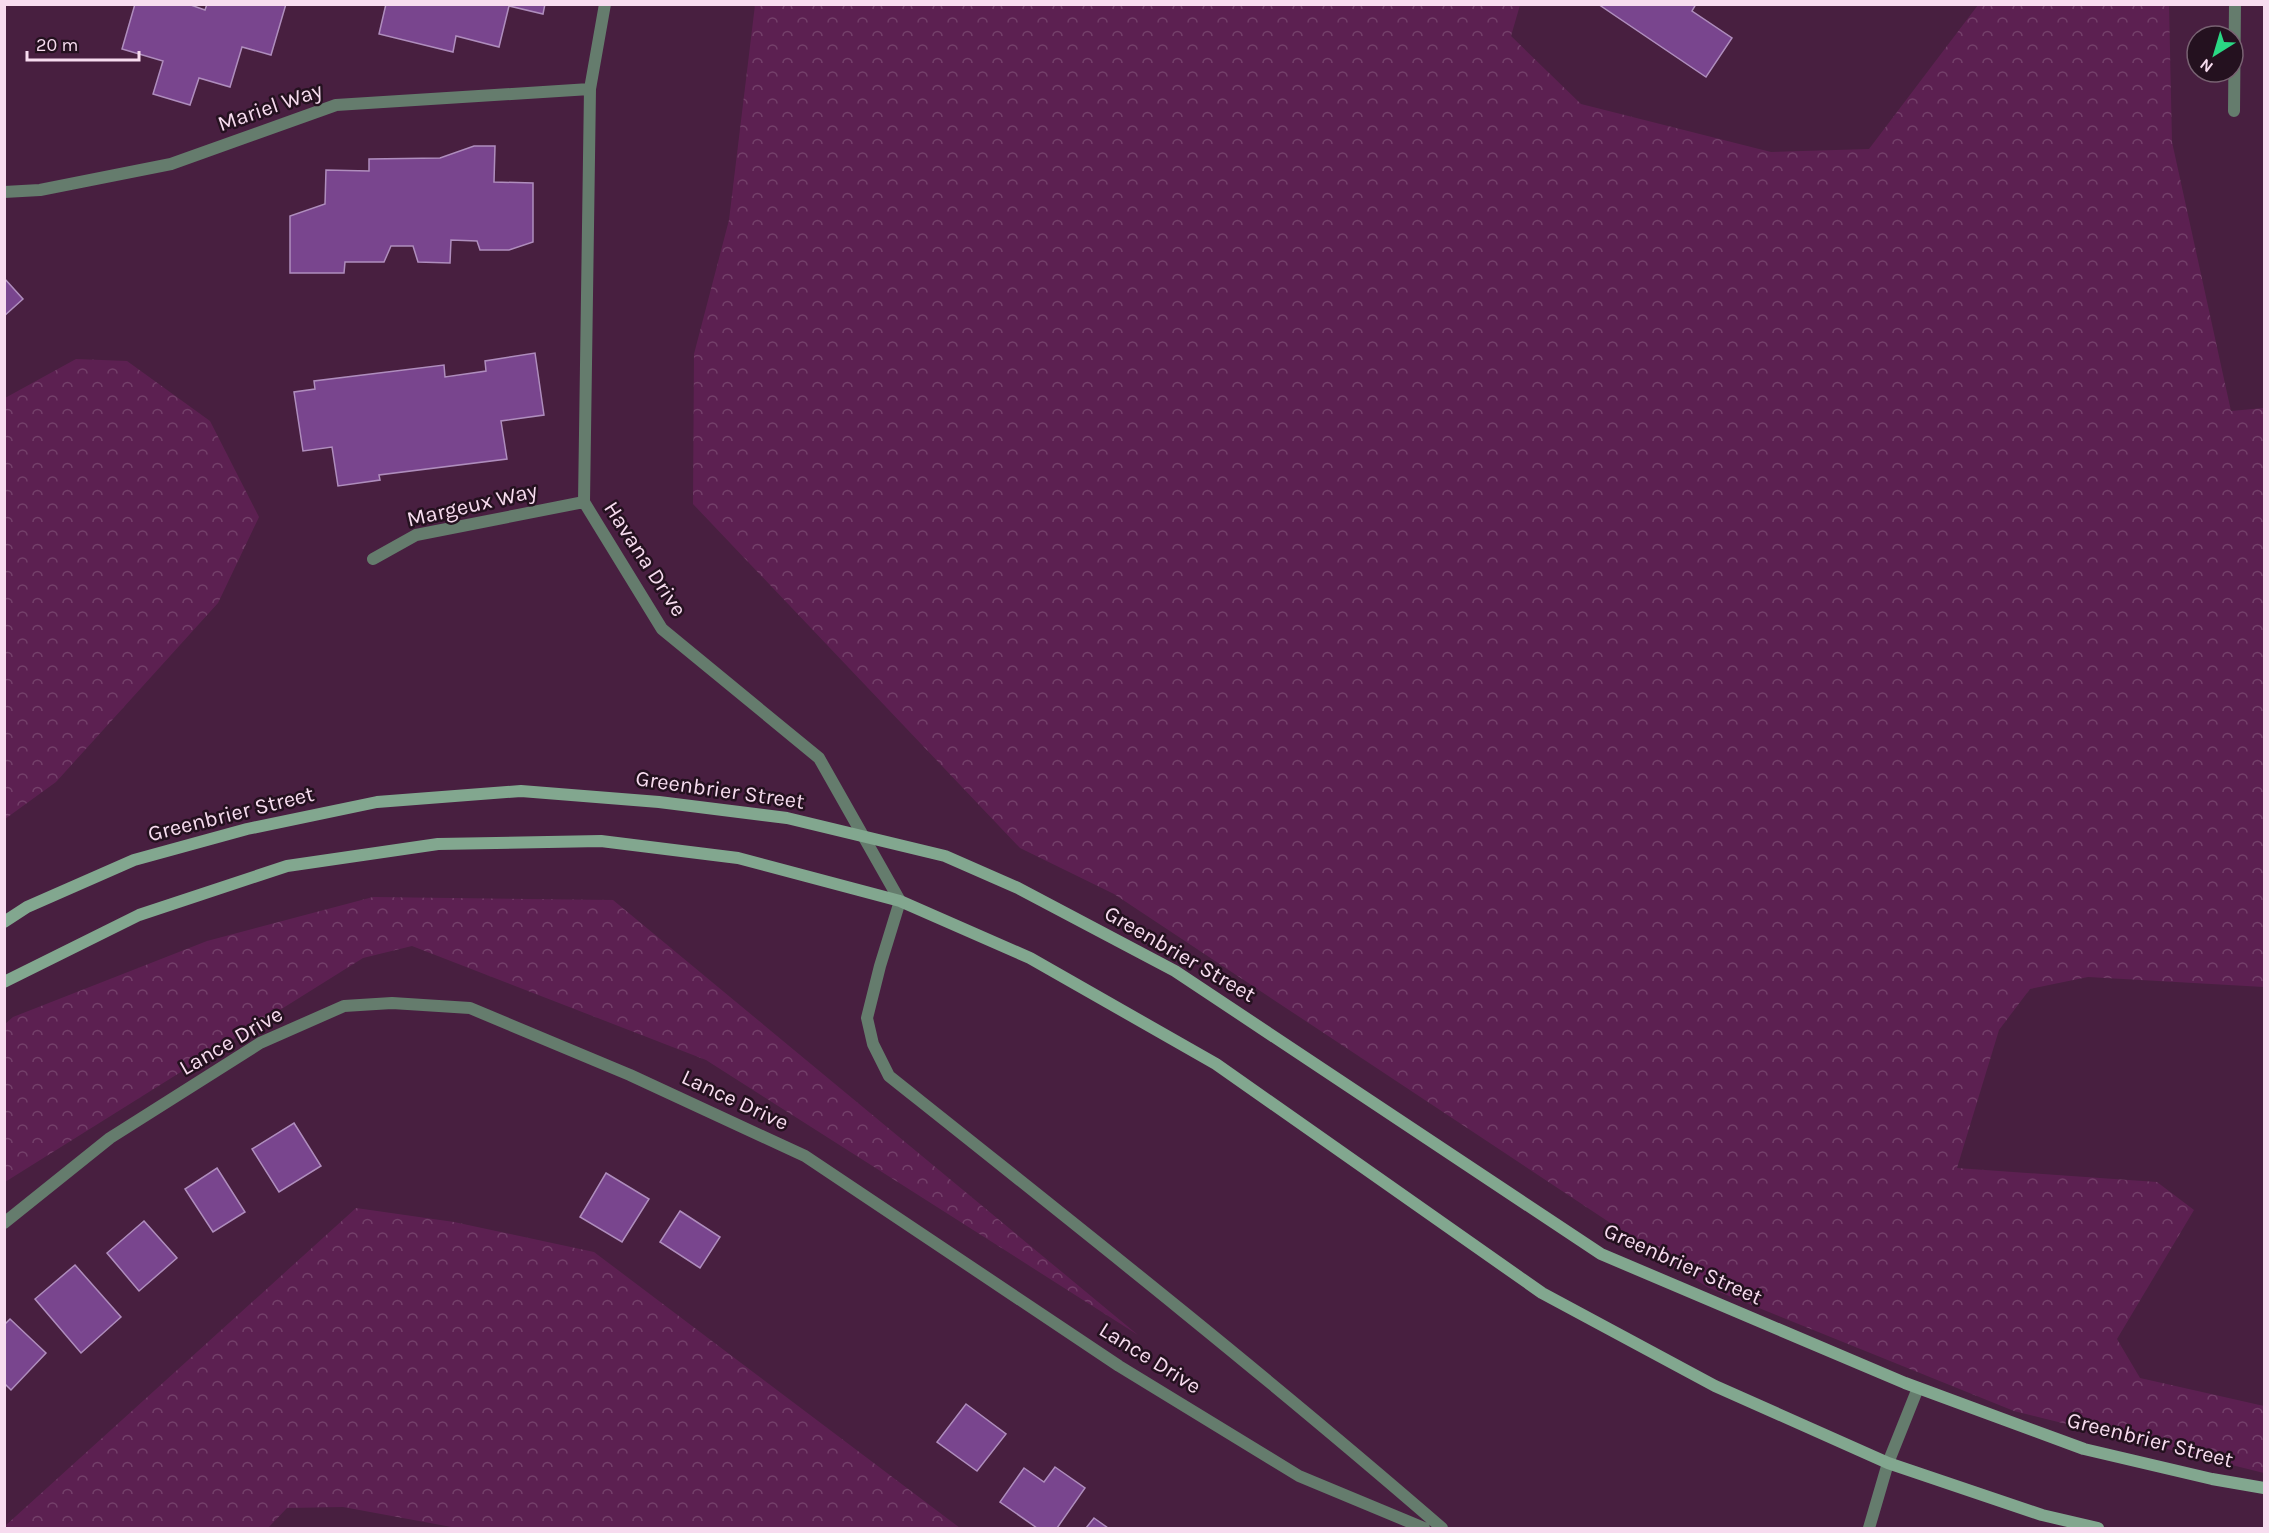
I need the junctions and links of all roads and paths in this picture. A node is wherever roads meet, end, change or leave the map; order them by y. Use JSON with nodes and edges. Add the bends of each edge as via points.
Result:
{"nodes":[{"id":1,"x":605,"y":4,"type":"edge"},
{"id":2,"x":2235,"y":4,"type":"edge"},
{"id":3,"x":591,"y":90,"type":"junction"},
{"id":4,"x":2234,"y":111,"type":"dead end"},
{"id":5,"x":4,"y":192,"type":"edge"},
{"id":6,"x":584,"y":502,"type":"junction"},
{"id":7,"x":373,"y":559,"type":"dead end"},
{"id":8,"x":863,"y":836,"type":"junction"},
{"id":9,"x":900,"y":901,"type":"junction"},
{"id":10,"x":4,"y":922,"type":"edge"},
{"id":11,"x":4,"y":982,"type":"edge"},
{"id":12,"x":4,"y":1223,"type":"edge"},
{"id":13,"x":1917,"y":1388,"type":"junction"},
{"id":14,"x":1888,"y":1463,"type":"junction"},
{"id":15,"x":2265,"y":1488,"type":"edge"},
{"id":16,"x":1424,"y":1528,"type":"edge"},
{"id":17,"x":1442,"y":1528,"type":"edge"},
{"id":18,"x":1869,"y":1528,"type":"edge"},
{"id":19,"x":2098,"y":1528,"type":"edge"}],
"edges":[{"from":1,"to":3,"type":"street","name":"Havana Drive"},
{"from":2,"to":4,"type":"street"},
{"from":3,"to":5,"type":"street","name":"Mariel Way","via":[[336,105],[171,164],[40,190]]},
{"from":3,"to":6,"type":"street","name":"Havana Drive"},
{"from":6,"to":7,"type":"street","name":"Margeux Way","via":[[416,535]]},
{"from":6,"to":8,"type":"street","name":"Havana Drive","via":[[662,629],[819,758]]},
{"from":8,"to":9,"type":"street","name":"Havana Drive"},
{"from":8,"to":10,"type":"main road","name":"Greenbrier Street","via":[[787,818],[521,790],[377,802],[134,860],[27,907]]},
{"from":8,"to":13,"type":"main road","name":"Greenbrier Street","via":[[945,856],[1018,888],[1175,971],[1601,1254]]},
{"from":9,"to":11,"type":"main road","via":[[738,858],[624,843],[438,844],[287,866],[139,915]]},
{"from":9,"to":14,"type":"main road","via":[[1030,958],[1216,1064],[1542,1293],[1715,1386]]},
{"from":9,"to":17,"type":"street","via":[[867,1018],[873,1044],[889,1076],[1178,1307]]},
{"from":12,"to":16,"type":"street","name":"Lance Drive","via":[[110,1138],[260,1043],[344,1006],[392,1003],[470,1008],[630,1075],[806,1156],[1119,1366],[1299,1476]]},
{"from":13,"to":14,"type":"street"},
{"from":13,"to":15,"type":"main road","name":"Greenbrier Street","via":[[2084,1449]]},
{"from":14,"to":18,"type":"street"},
{"from":14,"to":19,"type":"main road","via":[[2042,1515]]}]}
